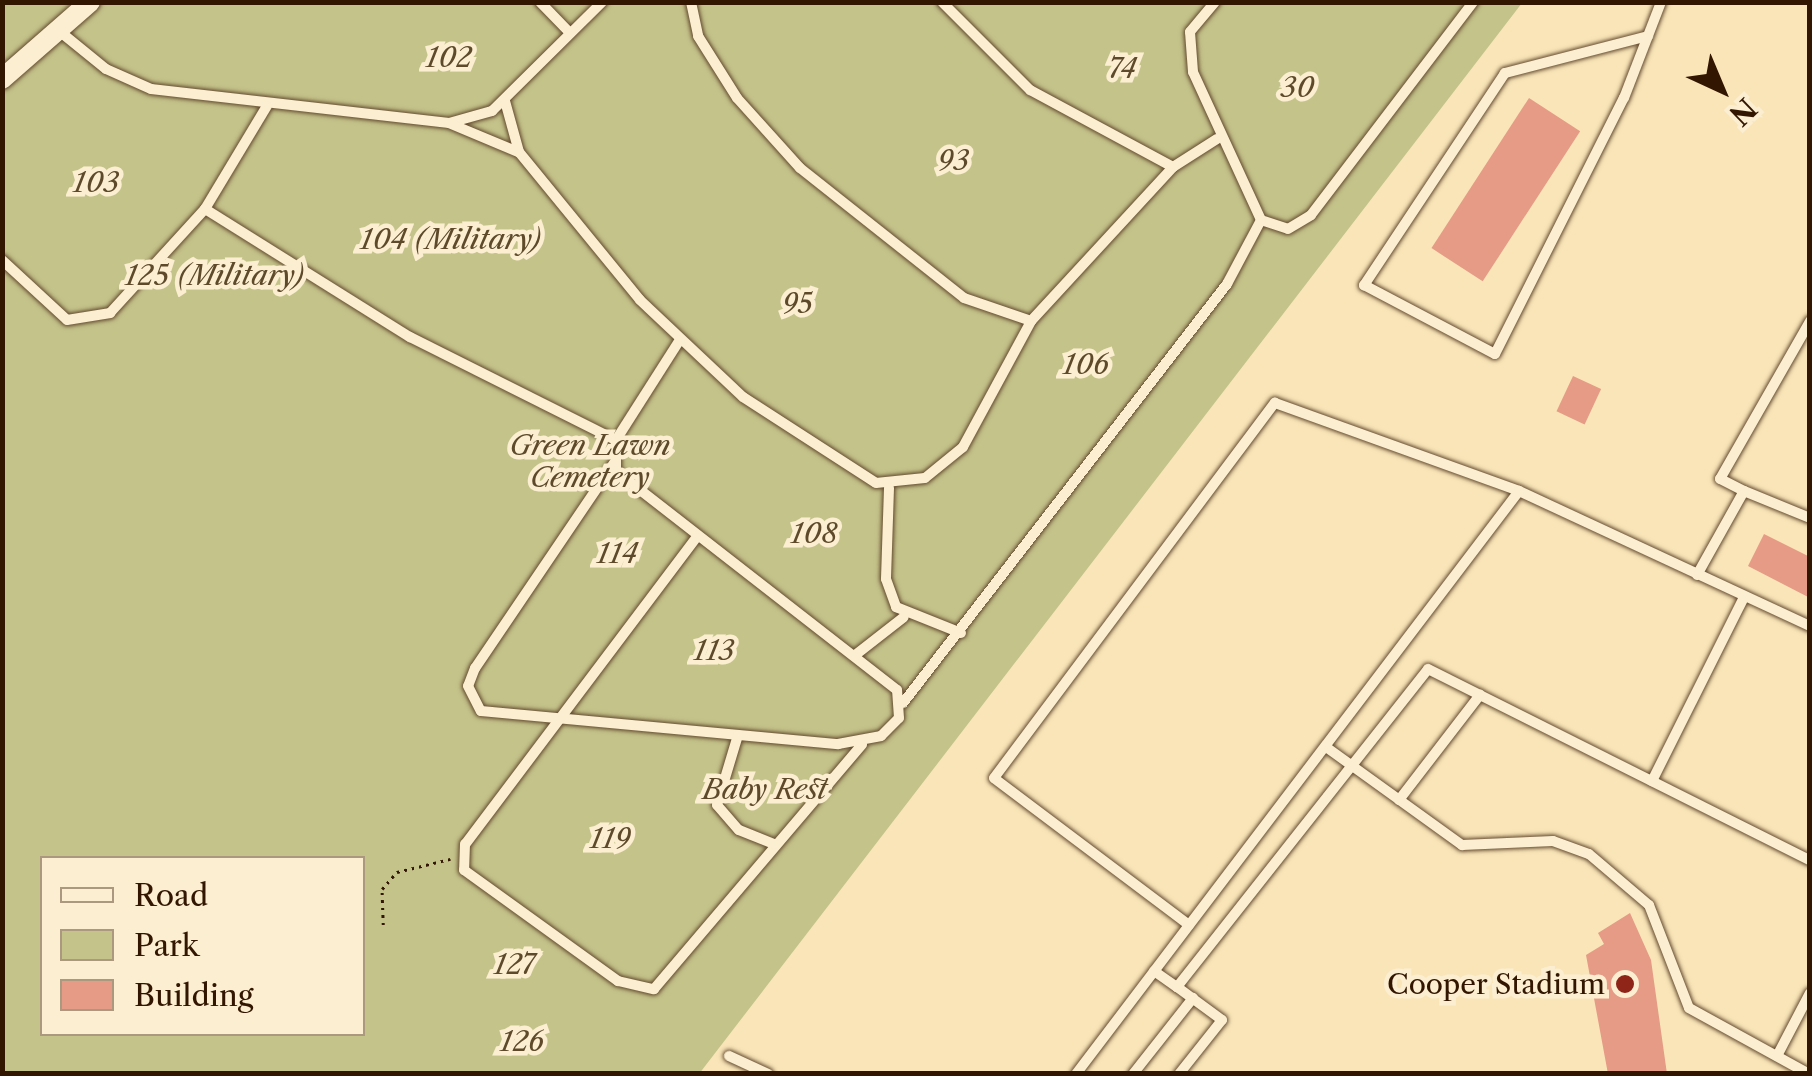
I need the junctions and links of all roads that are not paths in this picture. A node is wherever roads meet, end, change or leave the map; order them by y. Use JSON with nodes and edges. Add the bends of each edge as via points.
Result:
{"nodes":[{"id":1,"x":90,"y":2,"type":"edge"},
{"id":2,"x":540,"y":2,"type":"edge"},
{"id":3,"x":602,"y":2,"type":"edge"},
{"id":4,"x":690,"y":2,"type":"edge"},
{"id":5,"x":942,"y":2,"type":"edge"},
{"id":6,"x":1215,"y":2,"type":"edge"},
{"id":7,"x":1473,"y":2,"type":"edge"},
{"id":8,"x":1661,"y":2,"type":"edge"},
{"id":9,"x":58,"y":30,"type":"junction"},
{"id":10,"x":570,"y":33,"type":"junction"},
{"id":11,"x":1648,"y":36,"type":"junction"},
{"id":12,"x":2,"y":78,"type":"edge"},
{"id":13,"x":505,"y":100,"type":"junction"},
{"id":14,"x":266,"y":106,"type":"junction"},
{"id":15,"x":450,"y":123,"type":"junction"},
{"id":16,"x":1217,"y":139,"type":"junction"},
{"id":17,"x":519,"y":152,"type":"junction"},
{"id":18,"x":1173,"y":167,"type":"junction"},
{"id":19,"x":205,"y":210,"type":"junction"},
{"id":20,"x":1261,"y":220,"type":"junction"},
{"id":21,"x":2,"y":260,"type":"edge"},
{"id":22,"x":1810,"y":320,"type":"edge"},
{"id":23,"x":1031,"y":321,"type":"junction"},
{"id":24,"x":680,"y":341,"type":"junction"},
{"id":25,"x":616,"y":440,"type":"junction"},
{"id":26,"x":614,"y":463,"type":"junction"},
{"id":27,"x":889,"y":488,"type":"junction"},
{"id":28,"x":1519,"y":491,"type":"junction"},
{"id":29,"x":1744,"y":491,"type":"junction"},
{"id":30,"x":1810,"y":518,"type":"edge"},
{"id":31,"x":696,"y":538,"type":"junction"},
{"id":32,"x":1697,"y":576,"type":"junction"},
{"id":33,"x":1743,"y":598,"type":"junction"},
{"id":34,"x":904,"y":617,"type":"junction"},
{"id":35,"x":1810,"y":626,"type":"edge"},
{"id":36,"x":962,"y":633,"type":"junction"},
{"id":37,"x":854,"y":656,"type":"junction"},
{"id":38,"x":1480,"y":695,"type":"junction"},
{"id":39,"x":904,"y":703,"type":"junction"},
{"id":40,"x":558,"y":719,"type":"junction"},
{"id":41,"x":738,"y":735,"type":"junction"},
{"id":42,"x":862,"y":745,"type":"junction"},
{"id":43,"x":1326,"y":748,"type":"junction"},
{"id":44,"x":1352,"y":766,"type":"junction"},
{"id":45,"x":1652,"y":781,"type":"junction"},
{"id":46,"x":1399,"y":800,"type":"junction"},
{"id":47,"x":774,"y":844,"type":"junction"},
{"id":48,"x":1810,"y":860,"type":"edge"},
{"id":49,"x":1189,"y":926,"type":"junction"},
{"id":50,"x":1154,"y":970,"type":"junction"},
{"id":51,"x":1177,"y":987,"type":"junction"},
{"id":52,"x":1810,"y":992,"type":"edge"},
{"id":53,"x":1193,"y":998,"type":"junction"},
{"id":54,"x":729,"y":1056,"type":"dead end"},
{"id":55,"x":1777,"y":1056,"type":"junction"},
{"id":56,"x":768,"y":1074,"type":"edge"},
{"id":57,"x":1076,"y":1074,"type":"edge"},
{"id":58,"x":1134,"y":1074,"type":"edge"},
{"id":59,"x":1180,"y":1074,"type":"edge"},
{"id":60,"x":1809,"y":1074,"type":"edge"}],
"edges":[{"from":1,"to":9,"type":"street"},
{"from":2,"to":10,"type":"lane"},
{"from":3,"to":10,"type":"lane"},
{"from":4,"to":23,"type":"lane","via":[[712,61],[800,168],[964,298]]},
{"from":5,"to":18,"type":"lane","via":[[1030,90]]},
{"from":6,"to":16,"type":"lane","via":[[1198,18],[1187,50]]},
{"from":7,"to":20,"type":"lane","via":[[1300,227]]},
{"from":8,"to":11,"type":"lane"},
{"from":9,"to":12,"type":"street"},
{"from":9,"to":14,"type":"lane","via":[[124,80]]},
{"from":10,"to":13,"type":"lane"},
{"from":11,"to":11,"type":"lane","via":[[1495,354],[1364,285],[1506,73]]},
{"from":13,"to":15,"type":"lane"},
{"from":13,"to":17,"type":"lane"},
{"from":14,"to":15,"type":"lane"},
{"from":14,"to":19,"type":"lane"},
{"from":15,"to":17,"type":"lane"},
{"from":16,"to":18,"type":"lane"},
{"from":16,"to":20,"type":"lane"},
{"from":17,"to":24,"type":"lane","via":[[578,234]]},
{"from":18,"to":23,"type":"lane"},
{"from":19,"to":21,"type":"lane","via":[[126,298],[94,320],[55,313]]},
{"from":19,"to":25,"type":"lane","via":[[426,346]]},
{"from":20,"to":36,"type":"lane","via":[[1227,284]]},
{"from":22,"to":29,"type":"lane","via":[[1720,478]]},
{"from":23,"to":27,"type":"lane","via":[[963,448],[925,478]]},
{"from":24,"to":25,"type":"lane"},
{"from":24,"to":27,"type":"lane","via":[[790,432]]},
{"from":25,"to":26,"type":"lane"},
{"from":26,"to":31,"type":"lane","via":[[628,487]]},
{"from":26,"to":40,"type":"lane","via":[[468,686],[482,711]]},
{"from":27,"to":34,"type":"lane","via":[[886,579]]},
{"from":28,"to":32,"type":"lane"},
{"from":28,"to":43,"type":"lane"},
{"from":28,"to":49,"type":"lane","via":[[1275,403],[994,778]]},
{"from":29,"to":30,"type":"lane"},
{"from":29,"to":32,"type":"lane"},
{"from":31,"to":37,"type":"lane"},
{"from":31,"to":40,"type":"lane"},
{"from":32,"to":33,"type":"lane"},
{"from":33,"to":35,"type":"lane"},
{"from":33,"to":45,"type":"lane"},
{"from":34,"to":36,"type":"lane"},
{"from":34,"to":37,"type":"lane"},
{"from":36,"to":39,"type":"lane"},
{"from":37,"to":39,"type":"lane"},
{"from":38,"to":44,"type":"lane","via":[[1428,669]]},
{"from":38,"to":45,"type":"lane"},
{"from":38,"to":46,"type":"lane"},
{"from":39,"to":42,"type":"lane","via":[[881,736]]},
{"from":40,"to":41,"type":"lane"},
{"from":40,"to":47,"type":"lane","via":[[461,858],[472,878],[643,990],[666,984]]},
{"from":41,"to":42,"type":"lane"},
{"from":41,"to":47,"type":"lane","via":[[717,806],[740,830]]},
{"from":42,"to":47,"type":"lane"},
{"from":43,"to":44,"type":"lane"},
{"from":43,"to":49,"type":"lane"},
{"from":44,"to":46,"type":"lane"},
{"from":44,"to":51,"type":"lane"},
{"from":45,"to":48,"type":"lane"},
{"from":46,"to":55,"type":"lane","via":[[1462,845],[1553,841],[1626,879],[1649,905],[1689,1008]]},
{"from":49,"to":50,"type":"lane"},
{"from":50,"to":51,"type":"lane"},
{"from":50,"to":57,"type":"lane"},
{"from":51,"to":53,"type":"lane"},
{"from":52,"to":55,"type":"lane"},
{"from":53,"to":58,"type":"lane"},
{"from":53,"to":59,"type":"lane","via":[[1222,1020]]},
{"from":54,"to":56,"type":"lane"},
{"from":55,"to":60,"type":"lane"}]}
